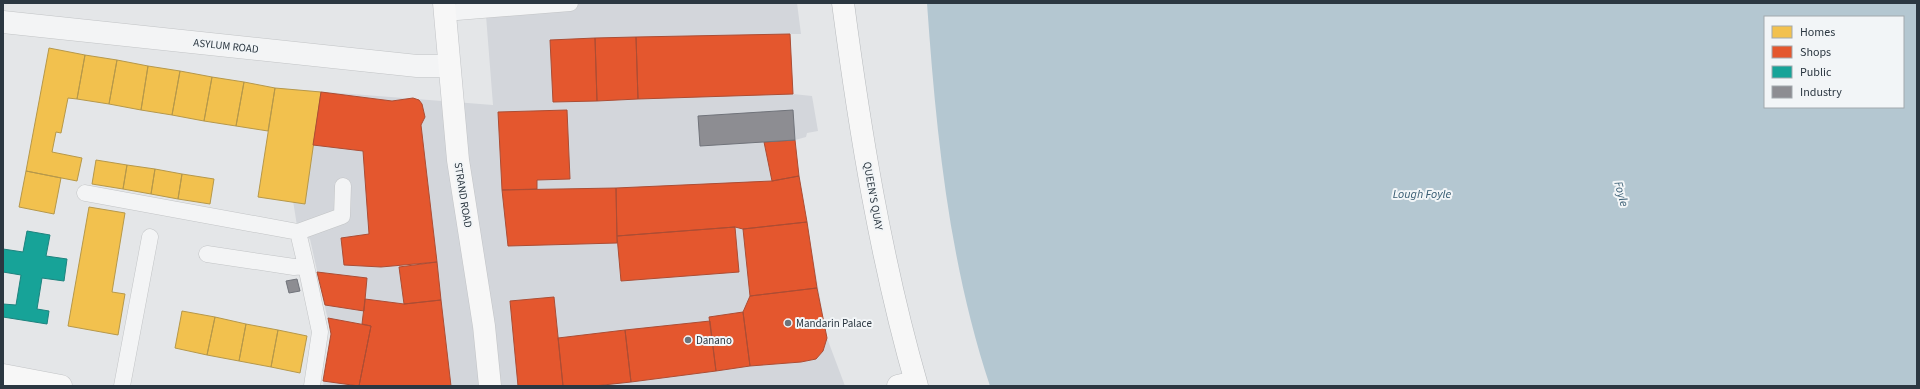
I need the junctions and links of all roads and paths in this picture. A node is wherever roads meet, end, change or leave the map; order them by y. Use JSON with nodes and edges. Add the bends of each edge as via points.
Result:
{"nodes":[{"id":1,"x":570,"y":3,"type":"edge"},
{"id":2,"x":843,"y":3,"type":"edge"},
{"id":3,"x":444,"y":8,"type":"edge"},
{"id":4,"x":3,"y":22,"type":"edge"},
{"id":5,"x":449,"y":66,"type":"junction"},
{"id":6,"x":343,"y":186,"type":"dead end"},
{"id":7,"x":85,"y":193,"type":"dead end"},
{"id":8,"x":298,"y":232,"type":"junction"},
{"id":9,"x":150,"y":237,"type":"dead end"},
{"id":10,"x":207,"y":254,"type":"dead end"},
{"id":11,"x":306,"y":266,"type":"junction"},
{"id":12,"x":3,"y":375,"type":"edge"},
{"id":13,"x":910,"y":385,"type":"edge"},
{"id":14,"x":61,"y":386,"type":"edge"},
{"id":15,"x":122,"y":386,"type":"edge"},
{"id":16,"x":312,"y":386,"type":"edge"},
{"id":17,"x":490,"y":386,"type":"edge"}],
"edges":[{"from":1,"to":3,"type":"lane"},
{"from":2,"to":13,"type":"main road","name":"QUEEN'S QUAY","via":[[856,103],[883,255]]},
{"from":3,"to":5,"type":"main road","name":"STRAND ROAD"},
{"from":4,"to":5,"type":"street","name":"ASYLUM ROAD","via":[[417,66]]},
{"from":5,"to":17,"type":"main road","name":"STRAND ROAD","via":[[458,160],[484,326]]},
{"from":6,"to":8,"type":"lane","via":[[342,216]]},
{"from":7,"to":8,"type":"lane"},
{"from":8,"to":11,"type":"lane"},
{"from":9,"to":15,"type":"lane"},
{"from":10,"to":11,"type":"lane","via":[[294,267]]},
{"from":11,"to":16,"type":"lane","via":[[320,332]]},
{"from":12,"to":14,"type":"main road"}]}
